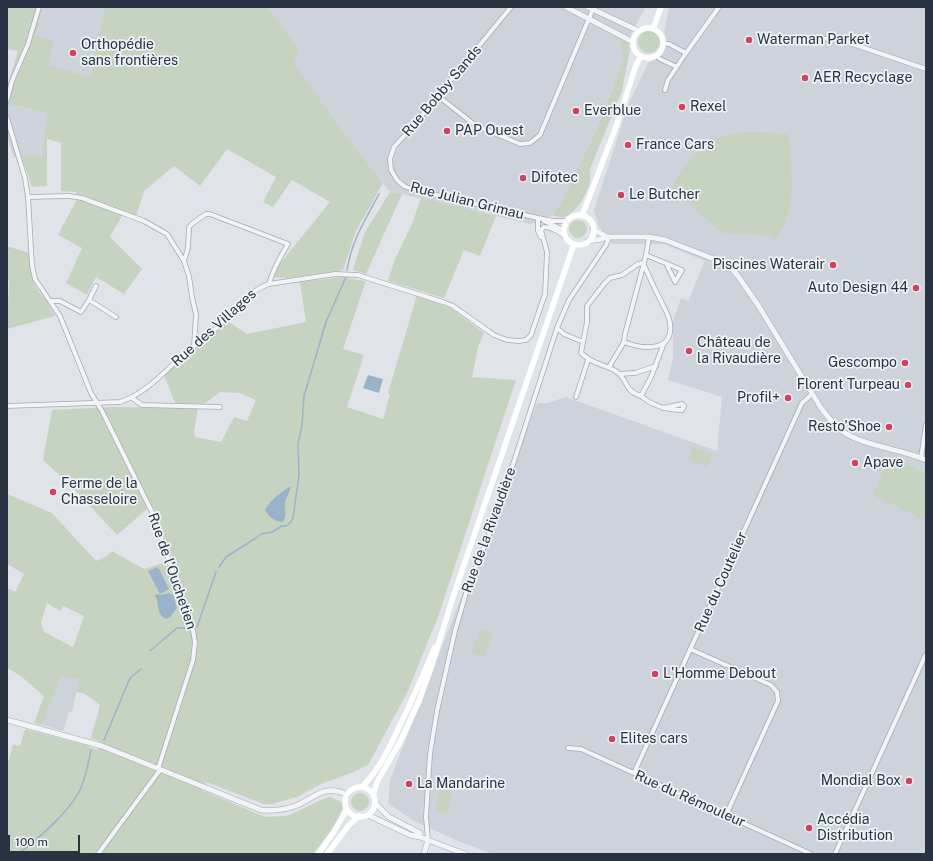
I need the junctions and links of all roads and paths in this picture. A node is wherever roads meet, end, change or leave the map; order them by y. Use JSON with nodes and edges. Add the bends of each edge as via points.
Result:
{"nodes":[{"id":1,"x":39,"y":7,"type":"edge"},
{"id":2,"x":511,"y":7,"type":"edge"},
{"id":3,"x":566,"y":7,"type":"edge"},
{"id":4,"x":661,"y":7,"type":"edge"},
{"id":5,"x":719,"y":7,"type":"edge"},
{"id":6,"x":591,"y":8,"type":"edge"},
{"id":7,"x":588,"y":18,"type":"junction"},
{"id":8,"x":653,"y":29,"type":"junction"},
{"id":9,"x":639,"y":31,"type":"junction"},
{"id":10,"x":810,"y":40,"type":"dead end"},
{"id":11,"x":633,"y":42,"type":"junction"},
{"id":12,"x":663,"y":43,"type":"junction"},
{"id":13,"x":686,"y":53,"type":"junction"},
{"id":14,"x":641,"y":56,"type":"junction"},
{"id":15,"x":656,"y":56,"type":"junction"},
{"id":16,"x":677,"y":67,"type":"junction"},
{"id":17,"x":926,"y":69,"type":"edge"},
{"id":18,"x":665,"y":90,"type":"dead end"},
{"id":19,"x":438,"y":96,"type":"junction"},
{"id":20,"x":7,"y":100,"type":"edge"},
{"id":21,"x":7,"y":118,"type":"edge"},
{"id":22,"x":397,"y":180,"type":"joint"},
{"id":23,"x":28,"y":197,"type":"junction"},
{"id":24,"x":582,"y":216,"type":"junction"},
{"id":25,"x":538,"y":218,"type":"junction"},
{"id":26,"x":567,"y":222,"type":"junction"},
{"id":27,"x":564,"y":230,"type":"junction"},
{"id":28,"x":593,"y":230,"type":"junction"},
{"id":29,"x":566,"y":237,"type":"junction"},
{"id":30,"x":607,"y":237,"type":"junction"},
{"id":31,"x":649,"y":237,"type":"junction"},
{"id":32,"x":544,"y":240,"type":"junction"},
{"id":33,"x":588,"y":241,"type":"junction"},
{"id":34,"x":574,"y":244,"type":"junction"},
{"id":35,"x":646,"y":256,"type":"junction"},
{"id":36,"x":184,"y":261,"type":"junction"},
{"id":37,"x":643,"y":263,"type":"junction"},
{"id":38,"x":666,"y":263,"type":"junction"},
{"id":39,"x":269,"y":284,"type":"junction"},
{"id":40,"x":96,"y":286,"type":"dead end"},
{"id":41,"x":89,"y":300,"type":"junction"},
{"id":42,"x":51,"y":301,"type":"junction"},
{"id":43,"x":116,"y":317,"type":"dead end"},
{"id":44,"x":557,"y":328,"type":"junction"},
{"id":45,"x":583,"y":342,"type":"junction"},
{"id":46,"x":624,"y":342,"type":"junction"},
{"id":47,"x":664,"y":343,"type":"junction"},
{"id":48,"x":194,"y":346,"type":"junction"},
{"id":49,"x":588,"y":360,"type":"junction"},
{"id":50,"x":656,"y":366,"type":"junction"},
{"id":51,"x":609,"y":367,"type":"junction"},
{"id":52,"x":619,"y":374,"type":"junction"},
{"id":53,"x":812,"y":394,"type":"junction"},
{"id":54,"x":641,"y":396,"type":"junction"},
{"id":55,"x":132,"y":398,"type":"junction"},
{"id":56,"x":576,"y":398,"type":"dead end"},
{"id":57,"x":98,"y":403,"type":"junction"},
{"id":58,"x":7,"y":406,"type":"edge"},
{"id":59,"x":220,"y":407,"type":"dead end"},
{"id":60,"x":663,"y":408,"type":"dead end"},
{"id":61,"x":926,"y":425,"type":"edge"},
{"id":62,"x":924,"y":459,"type":"edge"},
{"id":63,"x":446,"y":619,"type":"junction"},
{"id":64,"x":690,"y":649,"type":"junction"},
{"id":65,"x":926,"y":654,"type":"edge"},
{"id":66,"x":7,"y":720,"type":"edge"},
{"id":67,"x":568,"y":748,"type":"dead end"},
{"id":68,"x":159,"y":769,"type":"junction"},
{"id":69,"x":634,"y":773,"type":"junction"},
{"id":70,"x":362,"y":787,"type":"junction"},
{"id":71,"x":347,"y":795,"type":"junction"},
{"id":72,"x":374,"y":795,"type":"junction"},
{"id":73,"x":375,"y":803,"type":"junction"},
{"id":74,"x":347,"y":809,"type":"junction"},
{"id":75,"x":368,"y":815,"type":"junction"},
{"id":76,"x":726,"y":815,"type":"junction"},
{"id":77,"x":359,"y":816,"type":"junction"},
{"id":78,"x":420,"y":837,"type":"junction"},
{"id":79,"x":428,"y":840,"type":"junction"},
{"id":80,"x":98,"y":854,"type":"edge"},
{"id":81,"x":318,"y":854,"type":"edge"},
{"id":82,"x":327,"y":854,"type":"edge"},
{"id":83,"x":424,"y":854,"type":"edge"},
{"id":84,"x":465,"y":854,"type":"edge"},
{"id":85,"x":811,"y":854,"type":"edge"},
{"id":86,"x":835,"y":854,"type":"edge"}],
"edges":[{"from":1,"to":20,"type":"street"},
{"from":2,"to":19,"type":"street","name":"Rue Bobby Sands"},
{"from":3,"to":7,"type":"street"},
{"from":4,"to":8,"type":"main road"},
{"from":5,"to":13,"type":"street"},
{"from":6,"to":7,"type":"street"},
{"from":6,"to":9,"type":"street"},
{"from":7,"to":11,"type":"street"},
{"from":7,"to":19,"type":"street","via":[[540,135],[530,143],[520,144],[475,125]]},
{"from":8,"to":9,"type":"main road","via":[[644,28]]},
{"from":8,"to":12,"type":"main road","via":[[660,34]]},
{"from":9,"to":11,"type":"main road"},
{"from":10,"to":17,"type":"street","via":[[835,38]]},
{"from":11,"to":14,"type":"main road","via":[[634,49]]},
{"from":12,"to":13,"type":"street"},
{"from":12,"to":15,"type":"main road"},
{"from":13,"to":16,"type":"street"},
{"from":14,"to":15,"type":"main road"},
{"from":14,"to":24,"type":"main road"},
{"from":15,"to":16,"type":"street"},
{"from":16,"to":18,"type":"street"},
{"from":19,"to":22,"type":"street","name":"Rue Bobby Sands","via":[[394,147],[390,159],[391,170]]},
{"from":21,"to":23,"type":"street","name":"Rue de l'Ouchetien"},
{"from":22,"to":25,"type":"street","name":"Rue Julian Grimau","via":[[414,190]]},
{"from":23,"to":36,"type":"street","via":[[63,195],[82,198],[144,221],[168,234]]},
{"from":23,"to":42,"type":"street","name":"Rue de l'Ouchetien","via":[[35,279]]},
{"from":24,"to":26,"type":"main road","via":[[574,216]]},
{"from":24,"to":28,"type":"main road","via":[[589,220]]},
{"from":25,"to":26,"type":"street","name":"Rue Julian Grimau"},
{"from":25,"to":27,"type":"street","name":"Rue Julian Grimau"},
{"from":25,"to":32,"type":"street","via":[[538,231]]},
{"from":26,"to":27,"type":"main road"},
{"from":27,"to":29,"type":"main road"},
{"from":28,"to":30,"type":"street"},
{"from":28,"to":33,"type":"main road"},
{"from":29,"to":32,"type":"street","via":[[544,227],[541,230]]},
{"from":29,"to":34,"type":"main road"},
{"from":30,"to":31,"type":"street"},
{"from":30,"to":33,"type":"street"},
{"from":30,"to":44,"type":"street","name":"Rue de la Rivaudière","via":[[606,245],[569,300]]},
{"from":31,"to":35,"type":"street"},
{"from":31,"to":53,"type":"street","via":[[665,240],[724,263],[738,276],[758,304]]},
{"from":32,"to":39,"type":"street","name":"Rue des Villages","via":[[547,252],[544,294],[531,335],[526,340],[507,340],[494,335],[453,306],[358,275],[335,274]]},
{"from":33,"to":34,"type":"main road"},
{"from":34,"to":63,"type":"main road"},
{"from":35,"to":37,"type":"street"},
{"from":35,"to":38,"type":"street"},
{"from":36,"to":39,"type":"street","via":[[188,248],[189,227],[206,214],[210,214],[288,244],[278,258]]},
{"from":36,"to":48,"type":"street","via":[[196,314]]},
{"from":37,"to":45,"type":"street","via":[[610,278],[587,306]]},
{"from":37,"to":46,"type":"street"},
{"from":37,"to":47,"type":"street","via":[[670,324],[668,337]]},
{"from":38,"to":38,"type":"street","via":[[672,276],[675,282],[682,270]]},
{"from":39,"to":48,"type":"street","name":"Rue des Villages","via":[[248,296],[219,326]]},
{"from":40,"to":41,"type":"street"},
{"from":41,"to":42,"type":"street","via":[[81,312],[60,301]]},
{"from":41,"to":43,"type":"street"},
{"from":42,"to":57,"type":"street","name":"Rue de l'Ouchetien","via":[[60,316],[91,394]]},
{"from":44,"to":45,"type":"street"},
{"from":44,"to":79,"type":"street","name":"Rue de la Rivaudière","via":[[455,631],[431,746],[426,817]]},
{"from":45,"to":49,"type":"street","via":[[582,353]]},
{"from":46,"to":47,"type":"street","via":[[651,348]]},
{"from":46,"to":51,"type":"street"},
{"from":47,"to":50,"type":"street"},
{"from":48,"to":55,"type":"street","name":"Rue des Villages"},
{"from":49,"to":51,"type":"street"},
{"from":49,"to":56,"type":"street"},
{"from":50,"to":52,"type":"street","via":[[635,373]]},
{"from":50,"to":54,"type":"street"},
{"from":51,"to":52,"type":"street"},
{"from":52,"to":54,"type":"street","via":[[630,391]]},
{"from":53,"to":62,"type":"street","via":[[842,431],[859,439]]},
{"from":53,"to":64,"type":"street","name":"Rue du Coutelier","via":[[802,403]]},
{"from":54,"to":60,"type":"street"},
{"from":55,"to":57,"type":"street","name":"Rue des Villages","via":[[120,402]]},
{"from":55,"to":59,"type":"street","via":[[142,405]]},
{"from":57,"to":58,"type":"street","name":"Rue des Villages"},
{"from":57,"to":68,"type":"street","name":"Rue de l'Ouchetien","via":[[154,516],[192,625],[195,642],[193,660]]},
{"from":61,"to":62,"type":"street"},
{"from":63,"to":70,"type":"main road","via":[[395,736],[372,776]]},
{"from":63,"to":72,"type":"main road","via":[[420,701],[377,782]]},
{"from":64,"to":69,"type":"street","name":"Rue du Coutelier"},
{"from":64,"to":76,"type":"street","via":[[771,685],[777,692],[778,701]]},
{"from":65,"to":86,"type":"street"},
{"from":66,"to":68,"type":"street","via":[[102,746]]},
{"from":67,"to":69,"type":"street","name":"Rue du Rémouleur","via":[[580,749]]},
{"from":68,"to":71,"type":"street","via":[[251,807],[265,810],[289,808],[329,790]]},
{"from":68,"to":80,"type":"street","name":"Rue de l'Ouchetien"},
{"from":69,"to":76,"type":"street","name":"Rue du Rémouleur"},
{"from":70,"to":71,"type":"main road","via":[[355,788]]},
{"from":70,"to":72,"type":"main road"},
{"from":71,"to":74,"type":"main road"},
{"from":72,"to":73,"type":"main road"},
{"from":73,"to":75,"type":"main road"},
{"from":73,"to":78,"type":"street","via":[[385,815],[420,833]]},
{"from":74,"to":77,"type":"main road"},
{"from":74,"to":81,"type":"main road"},
{"from":75,"to":77,"type":"main road"},
{"from":75,"to":78,"type":"street","via":[[410,835]]},
{"from":76,"to":85,"type":"street","name":"Rue du Rémouleur"},
{"from":77,"to":82,"type":"main road","via":[[348,825]]},
{"from":78,"to":79,"type":"street"},
{"from":79,"to":83,"type":"street"},
{"from":79,"to":84,"type":"street"}]}
